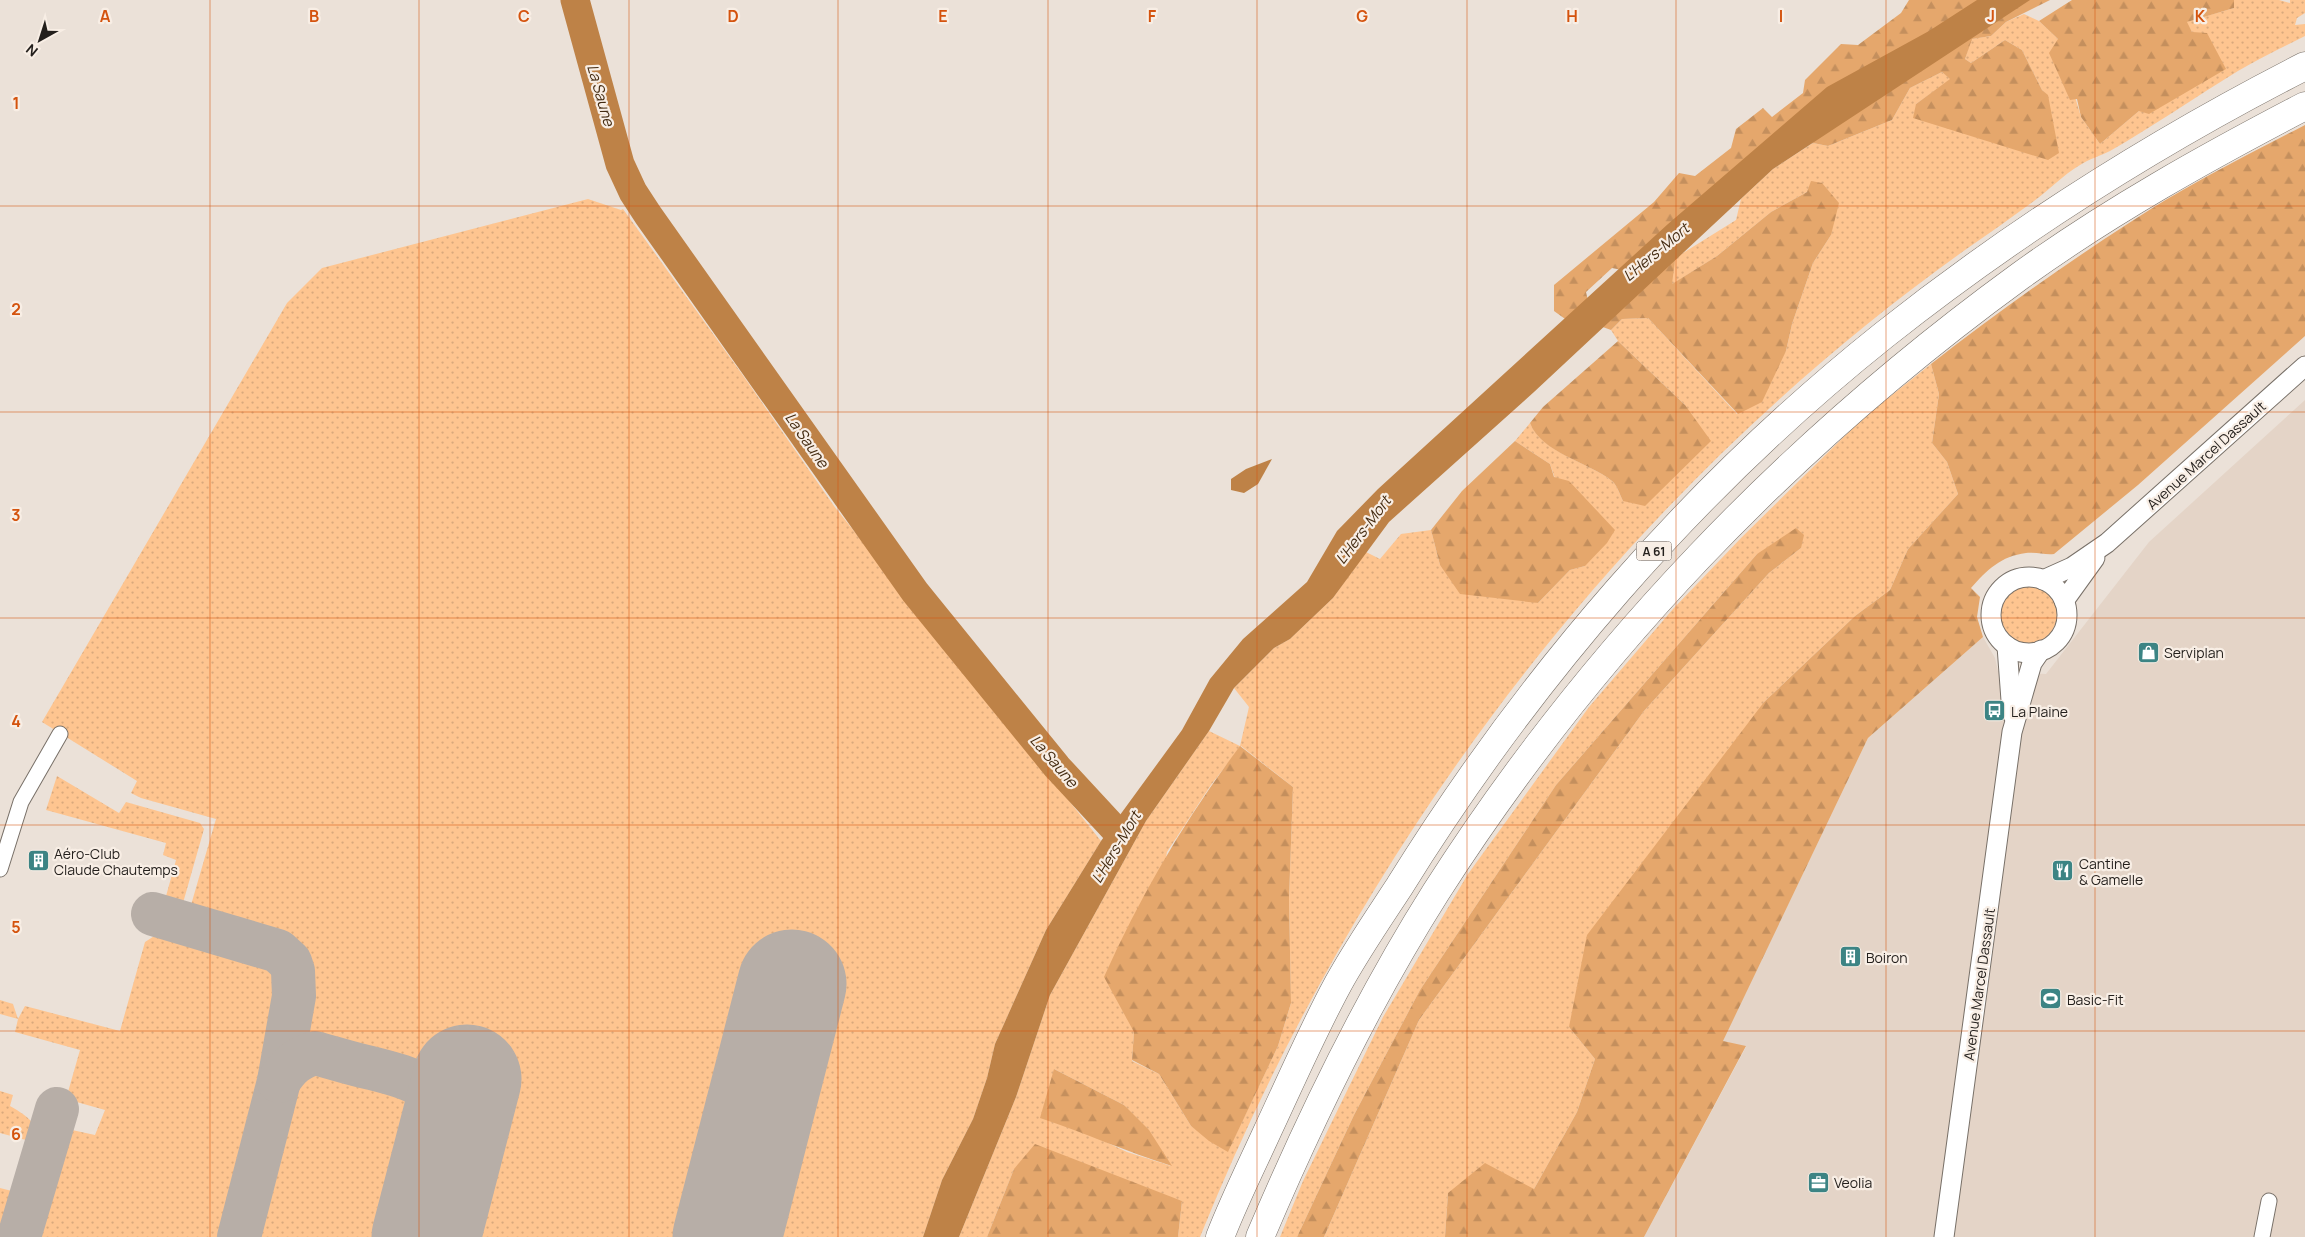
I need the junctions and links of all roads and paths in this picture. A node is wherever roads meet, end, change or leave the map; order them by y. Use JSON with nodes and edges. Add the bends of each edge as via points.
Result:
{"nodes":[{"id":1,"x":2305,"y":66,"type":"edge"},
{"id":2,"x":2305,"y":106,"type":"edge"},
{"id":3,"x":2305,"y":366,"type":"edge"},
{"id":4,"x":2107,"y":543,"type":"junction"},
{"id":5,"x":2043,"y":580,"type":"junction"},
{"id":6,"x":2064,"y":601,"type":"junction"},
{"id":7,"x":2007,"y":646,"type":"junction"},
{"id":8,"x":2041,"y":650,"type":"junction"},
{"id":9,"x":2012,"y":732,"type":"junction"},
{"id":10,"x":60,"y":734,"type":"dead end"},
{"id":11,"x":0,"y":869,"type":"edge"},
{"id":12,"x":2269,"y":1201,"type":"dead end"},
{"id":13,"x":1220,"y":1237,"type":"edge"},
{"id":14,"x":1260,"y":1237,"type":"edge"},
{"id":15,"x":1944,"y":1237,"type":"edge"},
{"id":16,"x":2262,"y":1237,"type":"edge"}],
"edges":[{"from":1,"to":13,"type":"highway","number":"A 61","via":[[2243,97],[2099,181],[2017,235],[1941,292],[1882,337],[1749,454],[1638,568],[1572,644],[1474,773],[1420,853],[1339,983]]},
{"from":2,"to":14,"type":"highway","number":"A 61","via":[[2220,150],[2103,221],[2022,275],[1952,328],[1826,432],[1766,487],[1670,587],[1570,704],[1482,823],[1435,894],[1347,1050],[1287,1172]]},
{"from":3,"to":4,"type":"street","name":"Avenue Marcel Dassault"},
{"from":4,"to":5,"type":"street","name":"Avenue Marcel Dassault","via":[[2072,567]]},
{"from":4,"to":6,"type":"street","name":"Avenue Marcel Dassault"},
{"from":5,"to":6,"type":"street","via":[[2052,585]]},
{"from":5,"to":7,"type":"street","name":"Avenue Marcel Dassault","via":[[2019,578],[1998,592],[1991,615],[1993,627]]},
{"from":6,"to":8,"type":"street","name":"Avenue Marcel Dassault","via":[[2065,627],[2059,639]]},
{"from":7,"to":8,"type":"street","via":[[2026,653]]},
{"from":7,"to":9,"type":"street","name":"Avenue Marcel Dassault"},
{"from":8,"to":9,"type":"street","name":"Avenue Marcel Dassault","via":[[2032,663]]},
{"from":9,"to":15,"type":"street","name":"Avenue Marcel Dassault"},
{"from":10,"to":11,"type":"street","via":[[21,802]]},
{"from":12,"to":16,"type":"street"}]}
